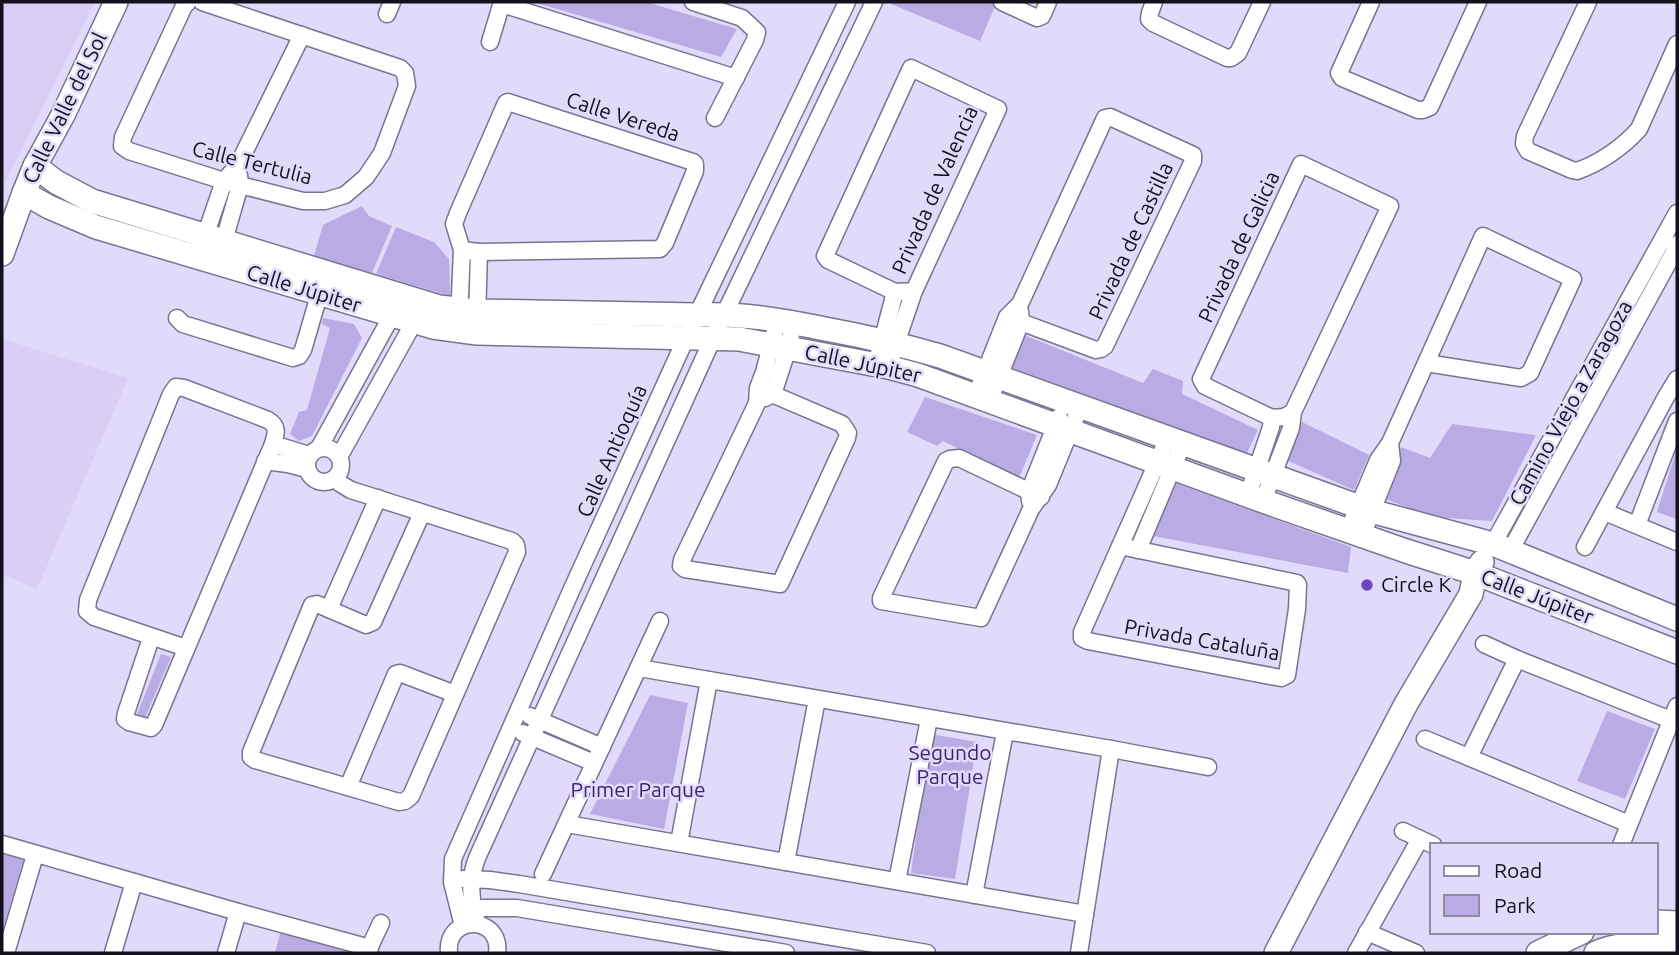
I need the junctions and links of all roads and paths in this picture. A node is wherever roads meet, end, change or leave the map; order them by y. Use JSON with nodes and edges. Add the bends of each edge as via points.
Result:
{"nodes":[{"id":1,"x":116,"y":2,"type":"edge"},
{"id":2,"x":188,"y":2,"type":"edge"},
{"id":3,"x":202,"y":2,"type":"edge"},
{"id":4,"x":693,"y":2,"type":"edge"},
{"id":5,"x":748,"y":2,"type":"edge"},
{"id":6,"x":874,"y":2,"type":"edge"},
{"id":7,"x":1002,"y":2,"type":"edge"},
{"id":8,"x":1048,"y":2,"type":"edge"},
{"id":9,"x":1154,"y":2,"type":"edge"},
{"id":10,"x":1262,"y":2,"type":"edge"},
{"id":11,"x":1371,"y":2,"type":"edge"},
{"id":12,"x":1478,"y":2,"type":"edge"},
{"id":13,"x":1588,"y":2,"type":"edge"},
{"id":14,"x":502,"y":3,"type":"edge"},
{"id":15,"x":844,"y":3,"type":"edge"},
{"id":16,"x":867,"y":17,"type":"junction"},
{"id":17,"x":742,"y":18,"type":"junction"},
{"id":18,"x":302,"y":36,"type":"junction"},
{"id":19,"x":490,"y":42,"type":"dead end"},
{"id":20,"x":1677,"y":44,"type":"edge"},
{"id":21,"x":736,"y":78,"type":"junction"},
{"id":22,"x":715,"y":118,"type":"dead end"},
{"id":23,"x":35,"y":166,"type":"junction"},
{"id":24,"x":232,"y":183,"type":"junction"},
{"id":25,"x":24,"y":193,"type":"junction"},
{"id":26,"x":1677,"y":213,"type":"edge"},
{"id":27,"x":214,"y":238,"type":"junction"},
{"id":28,"x":1677,"y":243,"type":"edge"},
{"id":29,"x":462,"y":250,"type":"junction"},
{"id":30,"x":479,"y":251,"type":"junction"},
{"id":31,"x":2,"y":254,"type":"edge"},
{"id":32,"x":207,"y":260,"type":"junction"},
{"id":33,"x":318,"y":282,"type":"junction"},
{"id":34,"x":914,"y":291,"type":"junction"},
{"id":35,"x":895,"y":292,"type":"junction"},
{"id":36,"x":408,"y":310,"type":"junction"},
{"id":37,"x":725,"y":314,"type":"junction"},
{"id":38,"x":697,"y":315,"type":"junction"},
{"id":39,"x":177,"y":318,"type":"dead end"},
{"id":40,"x":1014,"y":320,"type":"junction"},
{"id":41,"x":468,"y":321,"type":"junction"},
{"id":42,"x":786,"y":321,"type":"junction"},
{"id":43,"x":686,"y":338,"type":"junction"},
{"id":44,"x":713,"y":338,"type":"junction"},
{"id":45,"x":889,"y":341,"type":"junction"},
{"id":46,"x":780,"y":347,"type":"junction"},
{"id":47,"x":1426,"y":363,"type":"junction"},
{"id":48,"x":882,"y":366,"type":"junction"},
{"id":49,"x":992,"y":375,"type":"junction"},
{"id":50,"x":1677,"y":379,"type":"edge"},
{"id":51,"x":763,"y":395,"type":"junction"},
{"id":52,"x":983,"y":398,"type":"junction"},
{"id":53,"x":1073,"y":404,"type":"junction"},
{"id":54,"x":1293,"y":412,"type":"junction"},
{"id":55,"x":1272,"y":418,"type":"junction"},
{"id":56,"x":1677,"y":421,"type":"edge"},
{"id":57,"x":1063,"y":428,"type":"junction"},
{"id":58,"x":275,"y":436,"type":"junction"},
{"id":59,"x":1175,"y":441,"type":"junction"},
{"id":60,"x":339,"y":457,"type":"junction"},
{"id":61,"x":312,"y":458,"type":"junction"},
{"id":62,"x":265,"y":461,"type":"junction"},
{"id":63,"x":1165,"y":465,"type":"junction"},
{"id":64,"x":1264,"y":472,"type":"junction"},
{"id":65,"x":335,"y":478,"type":"junction"},
{"id":66,"x":379,"y":498,"type":"junction"},
{"id":67,"x":1255,"y":498,"type":"junction"},
{"id":68,"x":1034,"y":499,"type":"junction"},
{"id":69,"x":1365,"y":509,"type":"junction"},
{"id":70,"x":1605,"y":512,"type":"junction"},
{"id":71,"x":422,"y":513,"type":"junction"},
{"id":72,"x":1637,"y":525,"type":"junction"},
{"id":73,"x":1355,"y":533,"type":"junction"},
{"id":74,"x":1677,"y":542,"type":"edge"},
{"id":75,"x":1119,"y":546,"type":"junction"},
{"id":76,"x":1501,"y":547,"type":"junction"},
{"id":77,"x":1585,"y":547,"type":"dead end"},
{"id":78,"x":1138,"y":550,"type":"junction"},
{"id":79,"x":1479,"y":582,"type":"junction"},
{"id":80,"x":570,"y":591,"type":"junction"},
{"id":81,"x":592,"y":601,"type":"junction"},
{"id":82,"x":329,"y":609,"type":"junction"},
{"id":83,"x":1677,"y":619,"type":"edge"},
{"id":84,"x":660,"y":621,"type":"dead end"},
{"id":85,"x":151,"y":638,"type":"junction"},
{"id":86,"x":1484,"y":644,"type":"dead end"},
{"id":87,"x":186,"y":648,"type":"junction"},
{"id":88,"x":1677,"y":652,"type":"edge"},
{"id":89,"x":1517,"y":659,"type":"junction"},
{"id":90,"x":639,"y":668,"type":"junction"},
{"id":91,"x":709,"y":680,"type":"junction"},
{"id":92,"x":455,"y":694,"type":"junction"},
{"id":93,"x":817,"y":699,"type":"junction"},
{"id":94,"x":518,"y":711,"type":"junction"},
{"id":95,"x":1674,"y":713,"type":"edge"},
{"id":96,"x":929,"y":719,"type":"junction"},
{"id":97,"x":539,"y":720,"type":"junction"},
{"id":98,"x":511,"y":728,"type":"junction"},
{"id":99,"x":1005,"y":732,"type":"junction"},
{"id":100,"x":532,"y":737,"type":"junction"},
{"id":101,"x":1425,"y":739,"type":"dead end"},
{"id":102,"x":602,"y":747,"type":"junction"},
{"id":103,"x":1111,"y":749,"type":"junction"},
{"id":104,"x":1469,"y":757,"type":"junction"},
{"id":105,"x":594,"y":764,"type":"junction"},
{"id":106,"x":1208,"y":767,"type":"dead end"},
{"id":107,"x":348,"y":787,"type":"junction"},
{"id":108,"x":567,"y":824,"type":"junction"},
{"id":109,"x":1629,"y":824,"type":"junction"},
{"id":110,"x":1403,"y":831,"type":"dead end"},
{"id":111,"x":1426,"y":842,"type":"edge"},
{"id":112,"x":679,"y":843,"type":"junction"},
{"id":113,"x":1622,"y":843,"type":"edge"},
{"id":114,"x":2,"y":844,"type":"edge"},
{"id":115,"x":35,"y":855,"type":"junction"},
{"id":116,"x":786,"y":862,"type":"junction"},
{"id":117,"x":544,"y":874,"type":"dead end"},
{"id":118,"x":471,"y":878,"type":"junction"},
{"id":119,"x":897,"y":881,"type":"junction"},
{"id":120,"x":134,"y":882,"type":"junction"},
{"id":121,"x":452,"y":882,"type":"junction"},
{"id":122,"x":974,"y":895,"type":"junction"},
{"id":123,"x":647,"y":906,"type":"junction"},
{"id":124,"x":238,"y":912,"type":"junction"},
{"id":125,"x":1085,"y":914,"type":"junction"},
{"id":126,"x":468,"y":918,"type":"junction"},
{"id":127,"x":1658,"y":922,"type":"edge"},
{"id":128,"x":381,"y":923,"type":"dead end"},
{"id":129,"x":1677,"y":923,"type":"edge"},
{"id":130,"x":642,"y":929,"type":"junction"},
{"id":131,"x":1367,"y":932,"type":"junction"},
{"id":132,"x":1577,"y":934,"type":"edge"},
{"id":133,"x":1677,"y":946,"type":"edge"},
{"id":134,"x":1601,"y":947,"type":"edge"},
{"id":135,"x":368,"y":950,"type":"edge"},
{"id":136,"x":6,"y":953,"type":"edge"},
{"id":137,"x":113,"y":953,"type":"edge"},
{"id":138,"x":226,"y":953,"type":"edge"},
{"id":139,"x":449,"y":953,"type":"edge"},
{"id":140,"x":497,"y":953,"type":"edge"},
{"id":141,"x":786,"y":953,"type":"edge"},
{"id":142,"x":927,"y":953,"type":"edge"},
{"id":143,"x":1079,"y":953,"type":"edge"},
{"id":144,"x":1276,"y":953,"type":"edge"},
{"id":145,"x":1356,"y":953,"type":"edge"},
{"id":146,"x":1416,"y":953,"type":"edge"},
{"id":147,"x":1538,"y":953,"type":"edge"}],
"edges":[{"from":1,"to":23,"type":"main road","name":"Calle Valle del Sol"},
{"from":2,"to":24,"type":"street","name":"Calle Tertulia","via":[[122,146]]},
{"from":3,"to":18,"type":"street","name":"Calle Tertulia"},
{"from":4,"to":17,"type":"street"},
{"from":5,"to":17,"type":"street"},
{"from":6,"to":16,"type":"street","name":"Calle Antioquía"},
{"from":7,"to":8,"type":"street","via":[[1037,18]]},
{"from":9,"to":10,"type":"street","via":[[1149,19],[1153,23],[1231,58],[1238,53]]},
{"from":11,"to":12,"type":"street","via":[[1339,74],[1418,110],[1430,107]]},
{"from":13,"to":20,"type":"street","via":[[1525,136],[1528,151],[1577,171],[1621,146],[1639,129]]},
{"from":14,"to":19,"type":"street"},
{"from":14,"to":21,"type":"street"},
{"from":15,"to":16,"type":"street"},
{"from":15,"to":38,"type":"street","name":"Calle Antioquía"},
{"from":16,"to":37,"type":"street","name":"Calle Antioquía"},
{"from":17,"to":21,"type":"street","via":[[757,32]]},
{"from":18,"to":24,"type":"street"},
{"from":18,"to":24,"type":"street","name":"Calle Tertulia","via":[[405,73],[407,86],[382,153],[366,177],[345,195],[325,201],[303,201]]},
{"from":21,"to":22,"type":"street"},
{"from":23,"to":25,"type":"main road","name":"Calle Valle del Sol"},
{"from":23,"to":27,"type":"main road","name":"Calle Júpiter","via":[[92,201]]},
{"from":24,"to":27,"type":"street"},
{"from":25,"to":31,"type":"main road","name":"Calle Valle del Sol"},
{"from":25,"to":32,"type":"main road","name":"Calle Júpiter","via":[[96,227]]},
{"from":26,"to":76,"type":"street","name":"Camino Viejo a Zaragoza"},
{"from":27,"to":32,"type":"street"},
{"from":27,"to":33,"type":"main road","name":"Calle Júpiter"},
{"from":28,"to":76,"type":"street","name":"Camino Viejo a Zaragoza"},
{"from":29,"to":30,"type":"street","name":"Calle Vereda"},
{"from":29,"to":30,"type":"street","name":"Calle Vereda","via":[[456,219],[508,102],[695,164],[660,249]]},
{"from":29,"to":41,"type":"street","name":"Calle Vereda"},
{"from":30,"to":41,"type":"street"},
{"from":32,"to":33,"type":"main road","name":"Calle Júpiter"},
{"from":33,"to":36,"type":"main road","name":"Calle Júpiter"},
{"from":33,"to":39,"type":"street","via":[[287,357],[183,324]]},
{"from":34,"to":35,"type":"street","name":"Privada de Valencia"},
{"from":34,"to":35,"type":"street","name":"Privada de Valencia","via":[[998,109],[911,68],[825,256]]},
{"from":34,"to":45,"type":"street"},
{"from":35,"to":45,"type":"street"},
{"from":36,"to":41,"type":"main road","name":"Calle Júpiter"},
{"from":36,"to":60,"type":"street"},
{"from":36,"to":61,"type":"street"},
{"from":37,"to":38,"type":"main road","name":"Calle Júpiter"},
{"from":37,"to":42,"type":"main road","name":"Calle Júpiter"},
{"from":37,"to":44,"type":"street","name":"Calle Antioquía"},
{"from":38,"to":41,"type":"main road","name":"Calle Júpiter"},
{"from":38,"to":43,"type":"street","name":"Calle Antioquía"},
{"from":40,"to":40,"type":"street","name":"Privada de Castilla","via":[[1105,118],[1193,155],[1105,346],[1096,350]]},
{"from":40,"to":49,"type":"street","name":"Privada de Castilla"},
{"from":41,"to":43,"type":"main road","name":"Calle Júpiter"},
{"from":42,"to":45,"type":"main road","name":"Calle Júpiter"},
{"from":42,"to":46,"type":"street"},
{"from":43,"to":44,"type":"main road","name":"Calle Júpiter"},
{"from":43,"to":80,"type":"street","name":"Calle Antioquía"},
{"from":44,"to":46,"type":"main road","name":"Calle Júpiter"},
{"from":44,"to":81,"type":"street","name":"Calle Antioquía"},
{"from":45,"to":48,"type":"street"},
{"from":45,"to":49,"type":"main road","name":"Calle Júpiter"},
{"from":46,"to":48,"type":"main road","name":"Calle Júpiter"},
{"from":46,"to":51,"type":"street"},
{"from":47,"to":47,"type":"street","via":[[1483,236],[1573,279],[1526,376]]},
{"from":47,"to":69,"type":"street","via":[[1390,443],[1392,461]]},
{"from":48,"to":52,"type":"main road","name":"Calle Júpiter"},
{"from":49,"to":52,"type":"street","name":"Privada de Castilla"},
{"from":49,"to":53,"type":"main road","name":"Calle Júpiter"},
{"from":50,"to":70,"type":"street"},
{"from":51,"to":51,"type":"street","via":[[682,560],[685,569],[780,583],[847,438],[842,424]]},
{"from":52,"to":57,"type":"main road","name":"Calle Júpiter"},
{"from":53,"to":57,"type":"street"},
{"from":53,"to":59,"type":"main road","name":"Calle Júpiter"},
{"from":54,"to":55,"type":"street"},
{"from":54,"to":55,"type":"street","name":"Privada de Galicia","via":[[1390,205],[1301,164],[1200,379],[1205,386]]},
{"from":54,"to":64,"type":"street","name":"Privada de Galicia","via":[[1291,428]]},
{"from":55,"to":64,"type":"street","name":"Privada de Galicia"},
{"from":56,"to":72,"type":"street"},
{"from":57,"to":63,"type":"main road","name":"Calle Júpiter"},
{"from":57,"to":68,"type":"street"},
{"from":58,"to":61,"type":"street"},
{"from":58,"to":62,"type":"street"},
{"from":58,"to":85,"type":"street","via":[[276,425],[268,420],[184,388],[176,387],[171,394],[88,611]]},
{"from":59,"to":63,"type":"street","name":"Privada Cataluña"},
{"from":59,"to":64,"type":"main road","name":"Calle Júpiter"},
{"from":60,"to":61,"type":"street","via":[[330,449]]},
{"from":60,"to":65,"type":"street","via":[[341,468]]},
{"from":61,"to":62,"type":"street","via":[[288,464]]},
{"from":61,"to":65,"type":"street","via":[[313,479]]},
{"from":62,"to":87,"type":"street"},
{"from":63,"to":67,"type":"main road","name":"Calle Júpiter"},
{"from":63,"to":75,"type":"street","name":"Privada Cataluña"},
{"from":63,"to":78,"type":"street","name":"Privada Cataluña"},
{"from":64,"to":67,"type":"street","name":"Privada de Galicia"},
{"from":64,"to":69,"type":"main road","name":"Calle Júpiter"},
{"from":65,"to":66,"type":"street","via":[[345,487]]},
{"from":66,"to":71,"type":"street"},
{"from":66,"to":82,"type":"street"},
{"from":67,"to":73,"type":"main road","name":"Calle Júpiter"},
{"from":68,"to":68,"type":"street","via":[[981,618],[881,601],[946,461],[959,458]]},
{"from":69,"to":73,"type":"street"},
{"from":69,"to":76,"type":"main road","name":"Calle Júpiter"},
{"from":70,"to":72,"type":"street"},
{"from":70,"to":77,"type":"street"},
{"from":71,"to":82,"type":"street","via":[[373,622],[366,625]]},
{"from":71,"to":92,"type":"street","via":[[516,545]]},
{"from":72,"to":74,"type":"street"},
{"from":73,"to":79,"type":"main road","name":"Calle Júpiter"},
{"from":75,"to":78,"type":"street","name":"Privada Cataluña"},
{"from":75,"to":78,"type":"street","name":"Privada Cataluña","via":[[1082,638],[1285,677],[1297,583]]},
{"from":76,"to":79,"type":"main road","name":"Camino Viejo a Zaragoza"},
{"from":76,"to":83,"type":"main road","name":"Calle Júpiter"},
{"from":79,"to":88,"type":"main road","name":"Calle Júpiter"},
{"from":79,"to":144,"type":"main road","name":"Camino Viejo a Zaragoza","via":[[1406,704]]},
{"from":80,"to":81,"type":"street"},
{"from":80,"to":94,"type":"street","name":"Calle Antioquía"},
{"from":81,"to":97,"type":"street","name":"Calle Antioquía"},
{"from":82,"to":107,"type":"street","via":[[312,605],[251,757]]},
{"from":84,"to":90,"type":"street"},
{"from":85,"to":87,"type":"street"},
{"from":85,"to":87,"type":"street","via":[[126,713],[129,722],[151,728]]},
{"from":86,"to":89,"type":"street"},
{"from":89,"to":95,"type":"street"},
{"from":89,"to":104,"type":"street"},
{"from":90,"to":91,"type":"street"},
{"from":90,"to":102,"type":"street"},
{"from":91,"to":93,"type":"street"},
{"from":91,"to":112,"type":"street"},
{"from":92,"to":107,"type":"street","via":[[411,796],[399,802]]},
{"from":92,"to":107,"type":"street","via":[[396,674]]},
{"from":93,"to":96,"type":"street"},
{"from":93,"to":116,"type":"street"},
{"from":94,"to":97,"type":"street"},
{"from":94,"to":98,"type":"street","name":"Calle Antioquía"},
{"from":95,"to":109,"type":"street"},
{"from":96,"to":99,"type":"street"},
{"from":96,"to":119,"type":"street"},
{"from":97,"to":100,"type":"street","name":"Calle Antioquía"},
{"from":97,"to":102,"type":"street"},
{"from":98,"to":100,"type":"street"},
{"from":98,"to":121,"type":"street","name":"Calle Antioquía","via":[[453,859]]},
{"from":99,"to":103,"type":"street"},
{"from":99,"to":122,"type":"street"},
{"from":100,"to":105,"type":"street"},
{"from":100,"to":118,"type":"street","name":"Calle Antioquía"},
{"from":101,"to":104,"type":"street"},
{"from":102,"to":105,"type":"street"},
{"from":103,"to":106,"type":"street"},
{"from":103,"to":125,"type":"street"},
{"from":104,"to":109,"type":"street"},
{"from":105,"to":108,"type":"street"},
{"from":108,"to":112,"type":"street"},
{"from":108,"to":117,"type":"street"},
{"from":109,"to":113,"type":"street"},
{"from":110,"to":111,"type":"street"},
{"from":111,"to":131,"type":"street"},
{"from":112,"to":116,"type":"street"},
{"from":114,"to":115,"type":"street"},
{"from":115,"to":120,"type":"street"},
{"from":115,"to":136,"type":"street"},
{"from":116,"to":119,"type":"street"},
{"from":118,"to":121,"type":"street"},
{"from":118,"to":123,"type":"street"},
{"from":118,"to":126,"type":"street","name":"Calle Antioquía"},
{"from":119,"to":122,"type":"street"},
{"from":120,"to":124,"type":"street"},
{"from":120,"to":137,"type":"street"},
{"from":121,"to":126,"type":"street","name":"Calle Antioquía"},
{"from":122,"to":125,"type":"street"},
{"from":123,"to":130,"type":"street"},
{"from":123,"to":142,"type":"street"},
{"from":124,"to":135,"type":"street"},
{"from":124,"to":138,"type":"street"},
{"from":125,"to":143,"type":"street"},
{"from":126,"to":130,"type":"street","via":[[499,907],[517,908]]},
{"from":126,"to":139,"type":"street","via":[[451,938]]},
{"from":126,"to":140,"type":"street","via":[[494,935]]},
{"from":127,"to":129,"type":"main road"},
{"from":128,"to":135,"type":"street"},
{"from":130,"to":141,"type":"street"},
{"from":131,"to":145,"type":"street"},
{"from":131,"to":146,"type":"street"},
{"from":132,"to":147,"type":"main road"},
{"from":133,"to":134,"type":"main road"}]}
